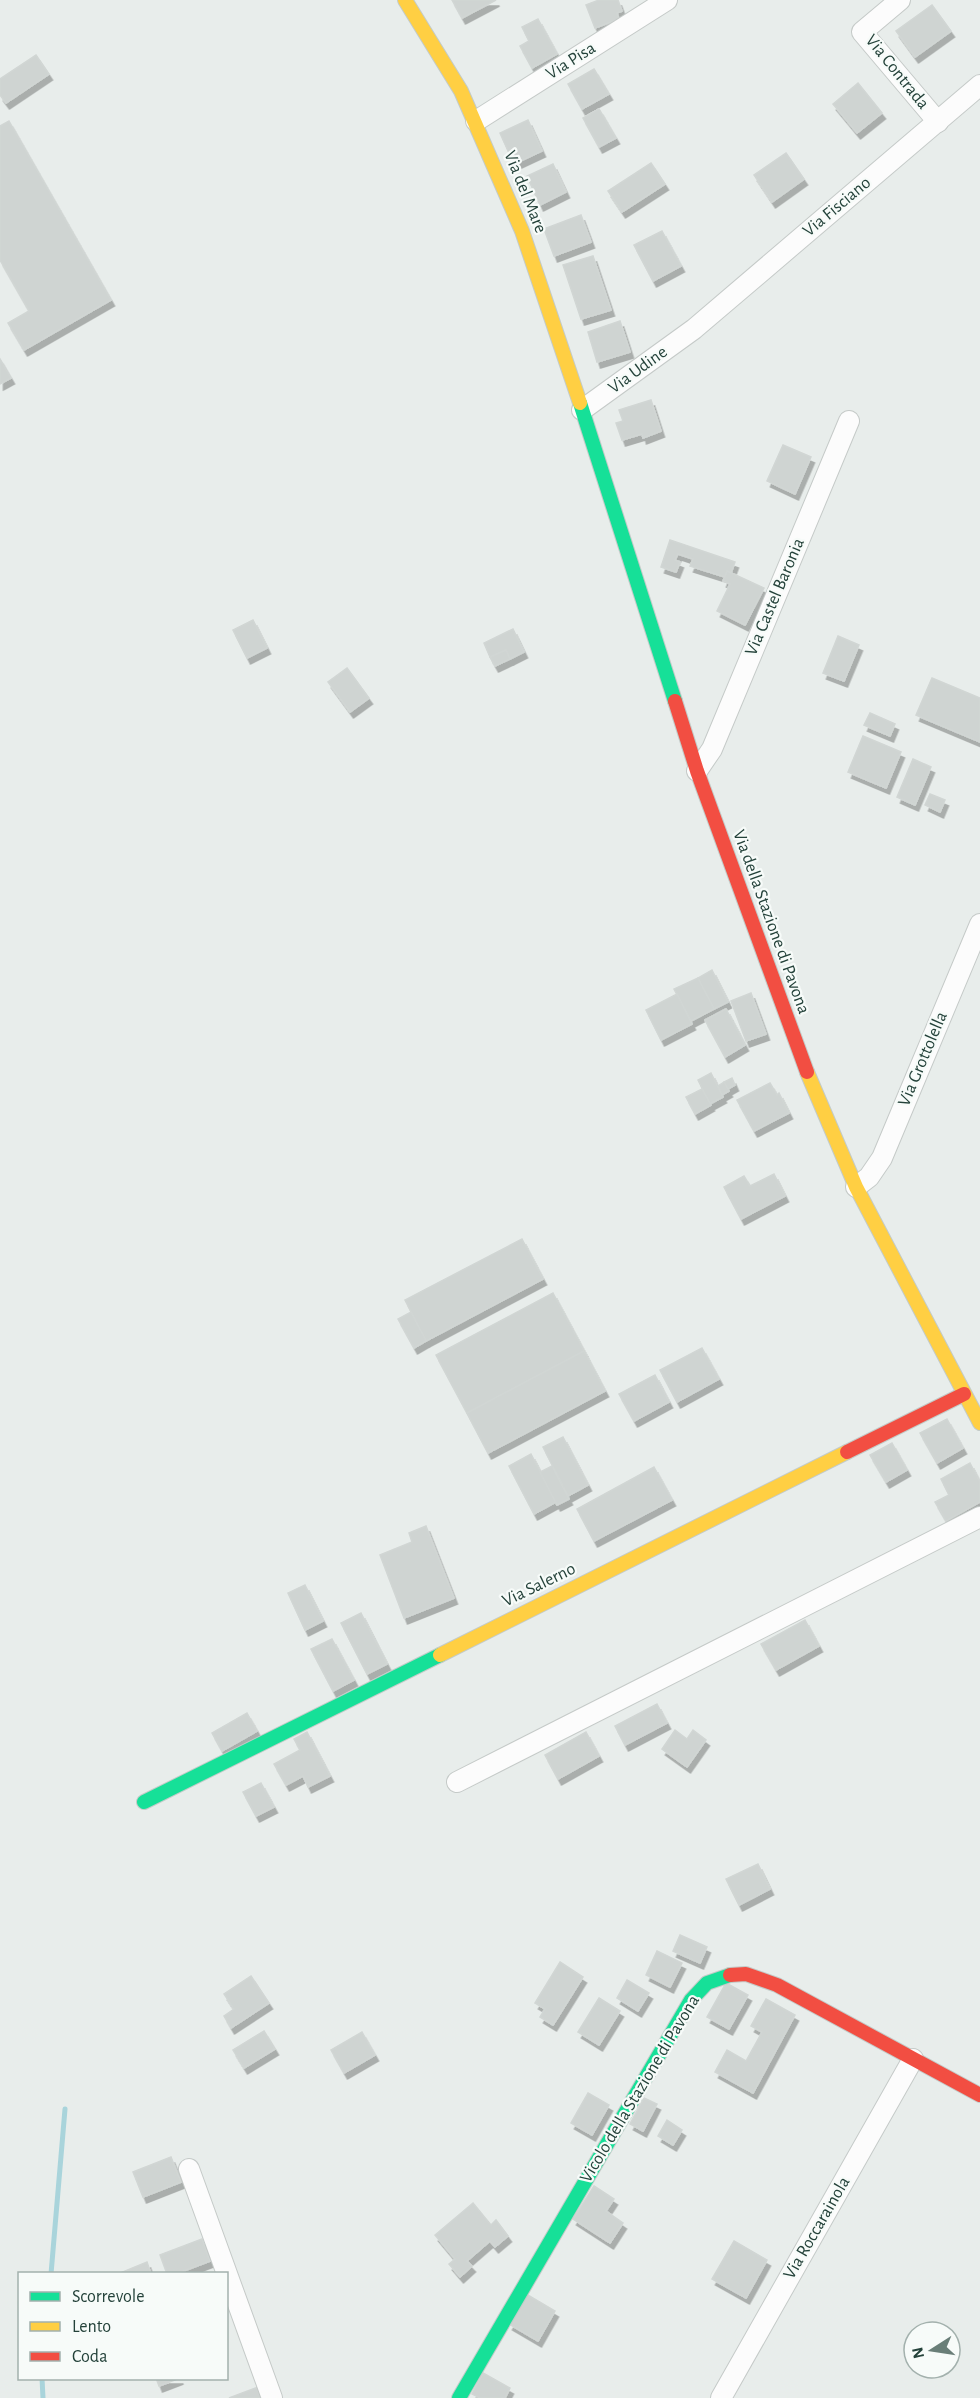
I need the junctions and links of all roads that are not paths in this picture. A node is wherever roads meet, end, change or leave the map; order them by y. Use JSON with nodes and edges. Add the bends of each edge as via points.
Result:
{"nodes":[{"id":1,"x":405,"y":0,"type":"edge"},
{"id":2,"x":667,"y":0,"type":"edge"},
{"id":3,"x":900,"y":0,"type":"edge"},
{"id":4,"x":980,"y":86,"type":"edge"},
{"id":5,"x":476,"y":121,"type":"junction"},
{"id":6,"x":938,"y":122,"type":"junction"},
{"id":7,"x":694,"y":329,"type":"joint"},
{"id":8,"x":582,"y":410,"type":"junction"},
{"id":9,"x":849,"y":421,"type":"dead end"},
{"id":10,"x":697,"y":771,"type":"junction"},
{"id":11,"x":980,"y":924,"type":"edge"},
{"id":12,"x":856,"y":1187,"type":"junction"},
{"id":13,"x":957,"y":1397,"type":"junction"},
{"id":14,"x":980,"y":1423,"type":"edge"},
{"id":15,"x":980,"y":1517,"type":"edge"},
{"id":16,"x":457,"y":1782,"type":"dead end"},
{"id":17,"x":144,"y":1802,"type":"dead end"},
{"id":18,"x":913,"y":2059,"type":"junction"},
{"id":19,"x":980,"y":2095,"type":"edge"},
{"id":20,"x":189,"y":2169,"type":"dead end"},
{"id":21,"x":226,"y":2272,"type":"edge"},
{"id":22,"x":228,"y":2277,"type":"edge"},
{"id":23,"x":272,"y":2398,"type":"edge"},
{"id":24,"x":459,"y":2398,"type":"edge"},
{"id":25,"x":721,"y":2398,"type":"edge"}],
"edges":[{"from":1,"to":5,"type":"street","name":"Via del Mare"},
{"from":2,"to":5,"type":"street","name":"Via Pisa"},
{"from":3,"to":6,"type":"street","name":"Via Contrada","via":[[862,32]]},
{"from":4,"to":6,"type":"street","name":"Via Fisciano"},
{"from":5,"to":8,"type":"street","name":"Via del Mare","via":[[522,231]]},
{"from":6,"to":7,"type":"street","name":"Via Fisciano"},
{"from":7,"to":8,"type":"street","name":"Via Udine"},
{"from":8,"to":10,"type":"street","name":"Via della Stazione di Pavona"},
{"from":9,"to":10,"type":"street","name":"Via Castel Baronia","via":[[712,749]]},
{"from":10,"to":12,"type":"street","name":"Via della Stazione di Pavona","via":[[809,1078]]},
{"from":11,"to":12,"type":"street","name":"Via Grottolella","via":[[882,1158],[869,1177]]},
{"from":12,"to":13,"type":"street","name":"Via della Stazione di Pavona"},
{"from":13,"to":14,"type":"street","name":"Via della Stazione di Pavona"},
{"from":13,"to":17,"type":"street","name":"Via Salerno"},
{"from":15,"to":16,"type":"street"},
{"from":18,"to":19,"type":"street","name":"Vicolo della Stazione di Pavona"},
{"from":18,"to":24,"type":"street","name":"Vicolo della Stazione di Pavona","via":[[756,1977],[733,1975],[702,1986]]},
{"from":18,"to":25,"type":"street","name":"Via Roccarainola"},
{"from":20,"to":21,"type":"street"},
{"from":22,"to":23,"type":"street"}]}
